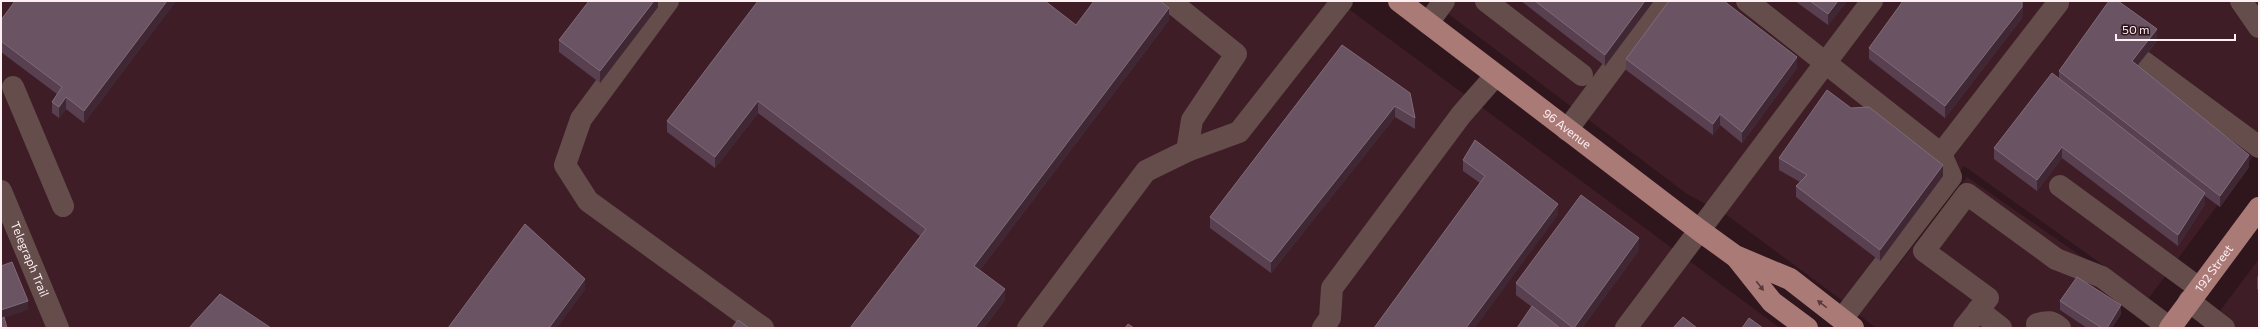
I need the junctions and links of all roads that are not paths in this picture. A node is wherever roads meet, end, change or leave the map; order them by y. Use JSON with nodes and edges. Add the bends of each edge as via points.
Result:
{"nodes":[{"id":1,"x":668,"y":1,"type":"edge"},
{"id":2,"x":1170,"y":1,"type":"edge"},
{"id":3,"x":1342,"y":1,"type":"edge"},
{"id":4,"x":1399,"y":1,"type":"edge"},
{"id":5,"x":1444,"y":1,"type":"edge"},
{"id":6,"x":1486,"y":1,"type":"edge"},
{"id":7,"x":1663,"y":1,"type":"edge"},
{"id":8,"x":1747,"y":1,"type":"edge"},
{"id":9,"x":1872,"y":1,"type":"edge"},
{"id":10,"x":2241,"y":1,"type":"edge"},
{"id":11,"x":2058,"y":3,"type":"dead end"},
{"id":12,"x":1428,"y":23,"type":"junction"},
{"id":13,"x":2259,"y":27,"type":"edge"},
{"id":14,"x":1826,"y":62,"type":"junction"},
{"id":15,"x":2144,"y":62,"type":"dead end"},
{"id":16,"x":1496,"y":75,"type":"junction"},
{"id":17,"x":1582,"y":75,"type":"dead end"},
{"id":18,"x":13,"y":87,"type":"dead end"},
{"id":19,"x":1567,"y":130,"type":"junction"},
{"id":20,"x":2259,"y":147,"type":"edge"},
{"id":21,"x":1187,"y":151,"type":"junction"},
{"id":22,"x":1941,"y":154,"type":"junction"},
{"id":23,"x":2060,"y":186,"type":"dead end"},
{"id":24,"x":1,"y":191,"type":"edge"},
{"id":25,"x":62,"y":206,"type":"dead end"},
{"id":26,"x":2259,"y":208,"type":"edge"},
{"id":27,"x":1703,"y":217,"type":"junction"},
{"id":28,"x":1735,"y":256,"type":"junction"},
{"id":29,"x":2194,"y":295,"type":"junction"},
{"id":30,"x":1978,"y":310,"type":"junction"},
{"id":31,"x":1847,"y":324,"type":"edge"},
{"id":32,"x":2035,"y":327,"type":"edge"},
{"id":33,"x":58,"y":328,"type":"edge"},
{"id":34,"x":763,"y":328,"type":"edge"},
{"id":35,"x":1028,"y":328,"type":"edge"},
{"id":36,"x":1323,"y":328,"type":"edge"},
{"id":37,"x":1626,"y":328,"type":"edge"},
{"id":38,"x":1806,"y":328,"type":"edge"},
{"id":39,"x":1964,"y":328,"type":"edge"},
{"id":40,"x":2001,"y":328,"type":"edge"},
{"id":41,"x":2060,"y":328,"type":"edge"},
{"id":42,"x":2170,"y":328,"type":"edge"},
{"id":43,"x":2224,"y":328,"type":"edge"}],
"edges":[{"from":1,"to":34,"type":"street","via":[[581,119],[565,165],[588,201]]},
{"from":2,"to":21,"type":"street","via":[[1236,54],[1192,120]]},
{"from":3,"to":21,"type":"street","via":[[1239,132]]},
{"from":4,"to":12,"type":"main road","name":"96 Avenue"},
{"from":5,"to":12,"type":"street"},
{"from":6,"to":17,"type":"street"},
{"from":7,"to":19,"type":"street"},
{"from":8,"to":14,"type":"street"},
{"from":9,"to":14,"type":"street"},
{"from":10,"to":13,"type":"street"},
{"from":11,"to":22,"type":"street"},
{"from":12,"to":16,"type":"main road","name":"96 Avenue"},
{"from":14,"to":22,"type":"street"},
{"from":14,"to":27,"type":"street"},
{"from":15,"to":20,"type":"street"},
{"from":16,"to":19,"type":"main road","name":"96 Avenue"},
{"from":16,"to":36,"type":"street","via":[[1461,115],[1332,288],[1330,318]]},
{"from":18,"to":25,"type":"street"},
{"from":19,"to":27,"type":"main road","name":"96 Avenue"},
{"from":21,"to":35,"type":"street","via":[[1146,171]]},
{"from":22,"to":31,"type":"street","via":[[1951,177]]},
{"from":23,"to":29,"type":"street"},
{"from":24,"to":33,"type":"street","name":"Telegraph Trail"},
{"from":26,"to":29,"type":"main road","name":"192 Street"},
{"from":27,"to":28,"type":"main road","name":"96 Avenue"},
{"from":27,"to":37,"type":"street"},
{"from":31,"to":28,"type":"main road","name":"96 Avenue","one_way":true,"via":[[1790,279]]},
{"from":28,"to":38,"type":"main road","name":"96 Avenue","one_way":true,"via":[[1772,302]]},
{"from":29,"to":42,"type":"main road","name":"192 Street"},
{"from":29,"to":43,"type":"street"},
{"from":30,"to":39,"type":"street"},
{"from":30,"to":40,"type":"street"},
{"from":30,"to":42,"type":"street","via":[[1988,298],[1924,251],[1967,194],[2056,258],[2102,277]]},
{"from":32,"to":41,"type":"street","via":[[2047,321]]}]}
